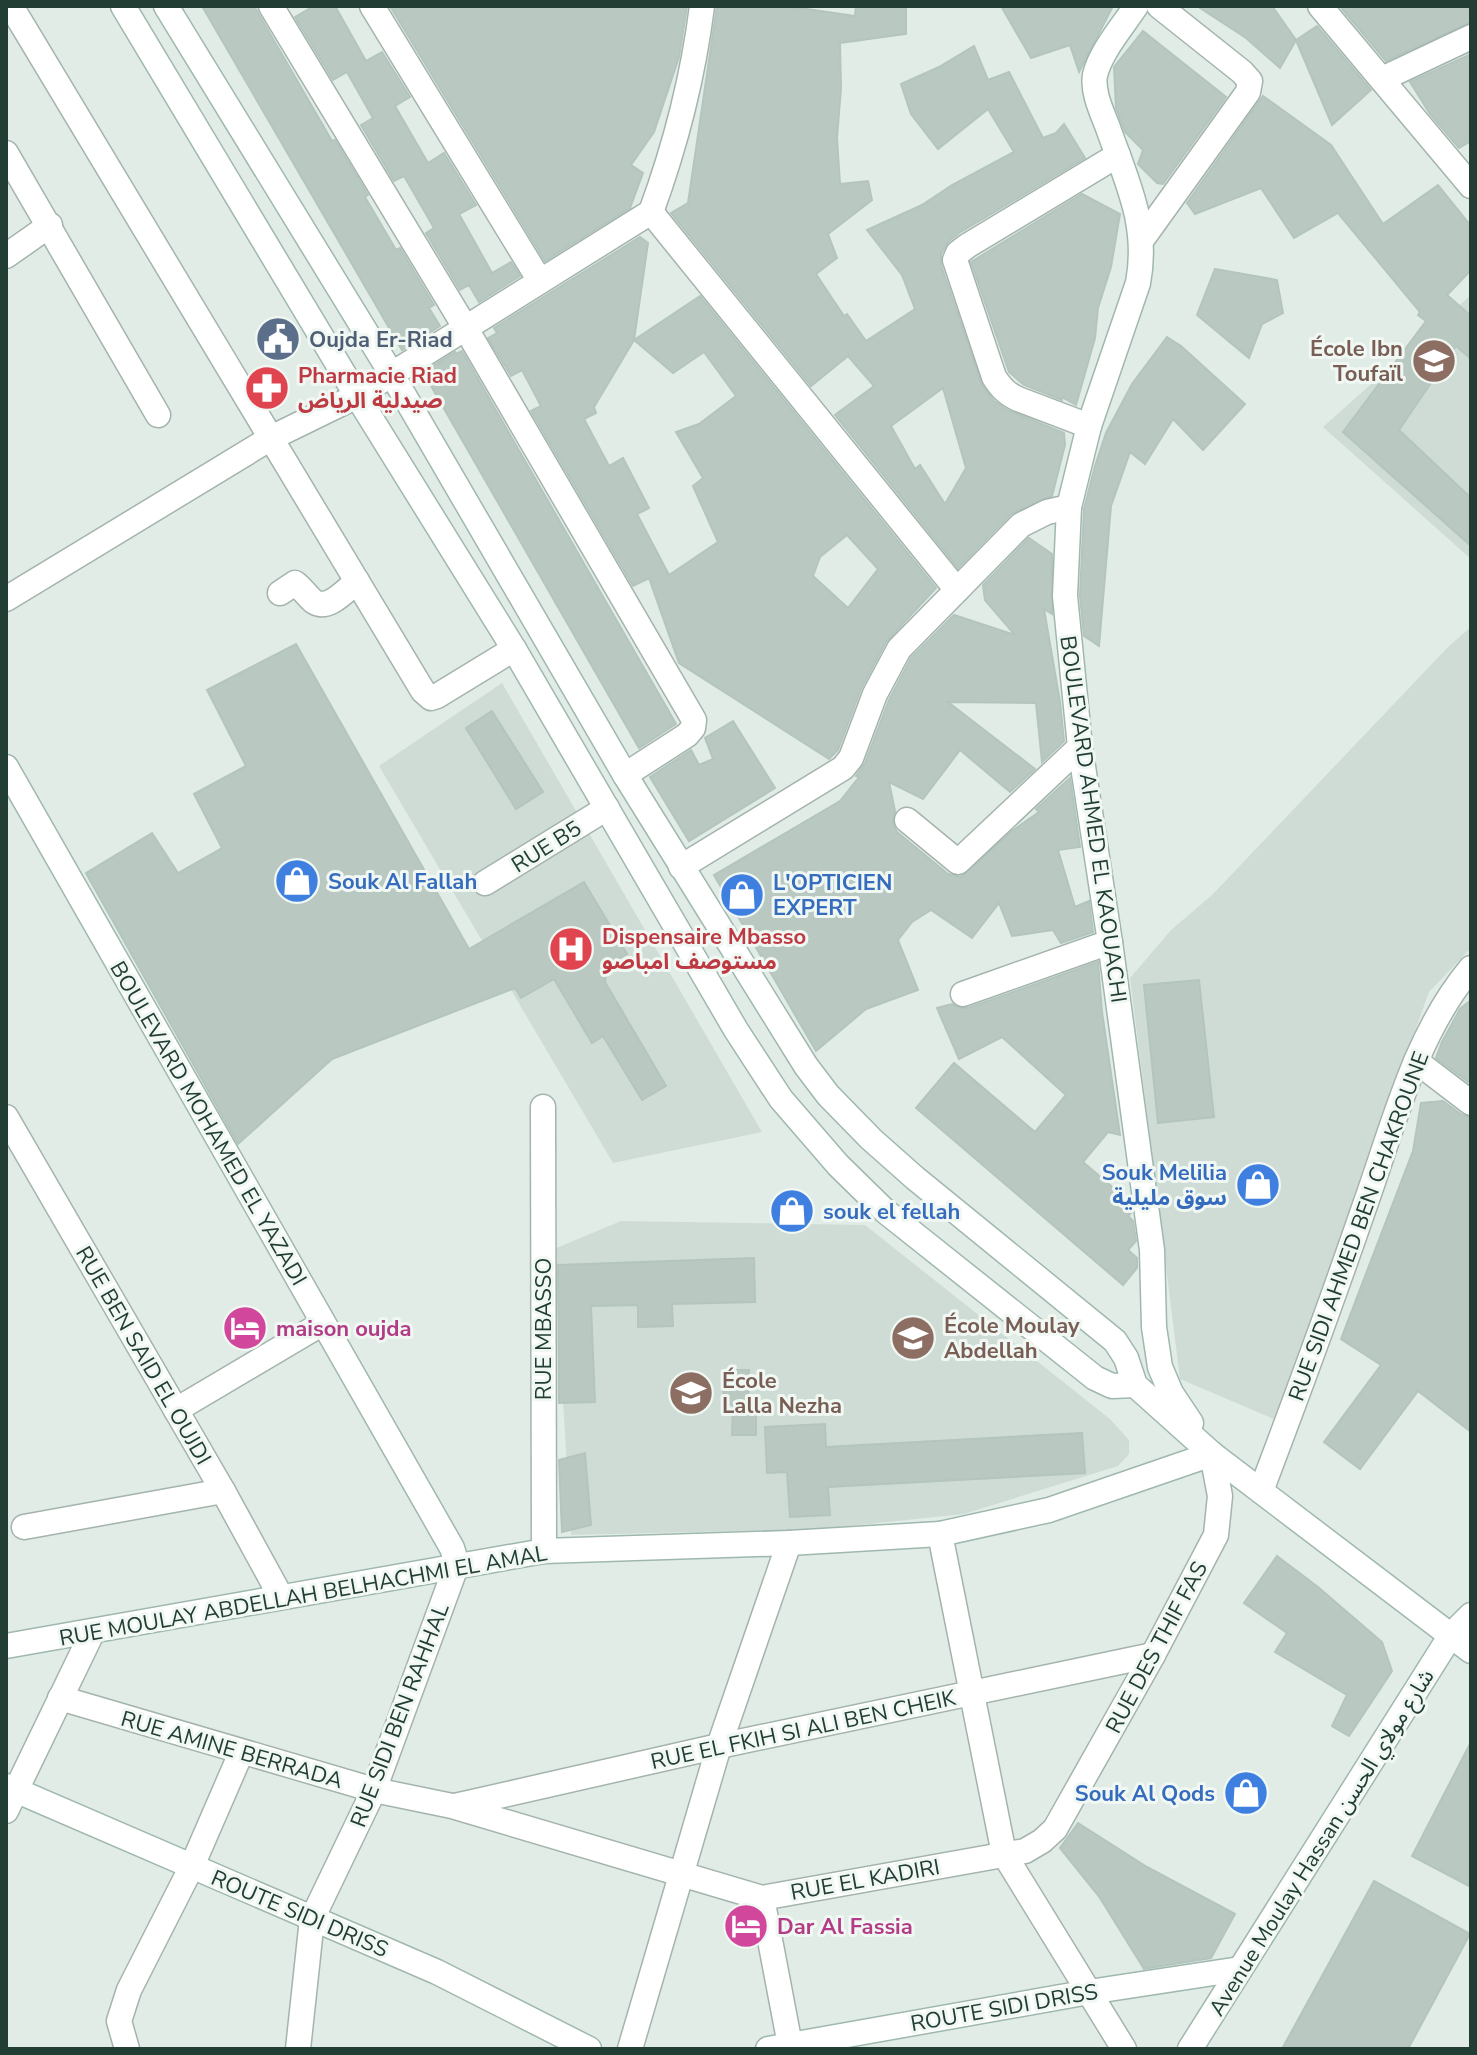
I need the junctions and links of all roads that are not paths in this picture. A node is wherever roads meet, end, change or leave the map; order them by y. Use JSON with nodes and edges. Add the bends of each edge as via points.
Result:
{"nodes":[{"id":1,"x":11,"y":6,"type":"edge"},
{"id":2,"x":123,"y":6,"type":"edge"},
{"id":3,"x":166,"y":6,"type":"edge"},
{"id":4,"x":271,"y":6,"type":"edge"},
{"id":5,"x":372,"y":6,"type":"edge"},
{"id":6,"x":702,"y":6,"type":"edge"},
{"id":7,"x":1136,"y":6,"type":"edge"},
{"id":8,"x":1159,"y":6,"type":"edge"},
{"id":9,"x":1320,"y":6,"type":"edge"},
{"id":10,"x":1471,"y":37,"type":"edge"},
{"id":11,"x":1382,"y":79,"type":"junction"},
{"id":12,"x":6,"y":153,"type":"edge"},
{"id":13,"x":1118,"y":155,"type":"junction"},
{"id":14,"x":1471,"y":186,"type":"edge"},
{"id":15,"x":651,"y":212,"type":"junction"},
{"id":16,"x":50,"y":225,"type":"junction"},
{"id":17,"x":1143,"y":238,"type":"junction"},
{"id":18,"x":6,"y":256,"type":"edge"},
{"id":19,"x":540,"y":281,"type":"junction"},
{"id":20,"x":465,"y":327,"type":"junction"},
{"id":21,"x":391,"y":373,"type":"junction"},
{"id":22,"x":357,"y":396,"type":"junction"},
{"id":23,"x":158,"y":415,"type":"dead end"},
{"id":24,"x":1089,"y":426,"type":"junction"},
{"id":25,"x":271,"y":438,"type":"junction"},
{"id":26,"x":1069,"y":507,"type":"junction"},
{"id":27,"x":357,"y":581,"type":"junction"},
{"id":28,"x":957,"y":590,"type":"junction"},
{"id":29,"x":280,"y":593,"type":"dead end"},
{"id":30,"x":6,"y":599,"type":"edge"},
{"id":31,"x":514,"y":649,"type":"junction"},
{"id":32,"x":1080,"y":747,"type":"junction"},
{"id":33,"x":6,"y":767,"type":"edge"},
{"id":34,"x":625,"y":775,"type":"junction"},
{"id":35,"x":607,"y":808,"type":"junction"},
{"id":36,"x":907,"y":820,"type":"dead end"},
{"id":37,"x":681,"y":867,"type":"junction"},
{"id":38,"x":485,"y":883,"type":"dead end"},
{"id":39,"x":1110,"y":942,"type":"junction"},
{"id":40,"x":1471,"y":968,"type":"edge"},
{"id":41,"x":963,"y":994,"type":"dead end"},
{"id":42,"x":1416,"y":1061,"type":"junction"},
{"id":43,"x":1471,"y":1103,"type":"edge"},
{"id":44,"x":543,"y":1107,"type":"dead end"},
{"id":45,"x":6,"y":1117,"type":"edge"},
{"id":46,"x":323,"y":1323,"type":"junction"},
{"id":47,"x":1135,"y":1385,"type":"junction"},
{"id":48,"x":176,"y":1410,"type":"junction"},
{"id":49,"x":1212,"y":1454,"type":"junction"},
{"id":50,"x":223,"y":1491,"type":"junction"},
{"id":51,"x":1261,"y":1491,"type":"junction"},
{"id":52,"x":24,"y":1527,"type":"dead end"},
{"id":53,"x":940,"y":1534,"type":"junction"},
{"id":54,"x":789,"y":1543,"type":"junction"},
{"id":55,"x":544,"y":1551,"type":"junction"},
{"id":56,"x":457,"y":1564,"type":"junction"},
{"id":57,"x":280,"y":1595,"type":"junction"},
{"id":58,"x":1471,"y":1615,"type":"edge"},
{"id":59,"x":93,"y":1631,"type":"junction"},
{"id":60,"x":1451,"y":1635,"type":"junction"},
{"id":61,"x":6,"y":1646,"type":"edge"},
{"id":62,"x":1471,"y":1651,"type":"edge"},
{"id":63,"x":1153,"y":1655,"type":"junction"},
{"id":64,"x":972,"y":1693,"type":"junction"},
{"id":65,"x":60,"y":1698,"type":"junction"},
{"id":66,"x":719,"y":1746,"type":"junction"},
{"id":67,"x":241,"y":1753,"type":"junction"},
{"id":68,"x":374,"y":1790,"type":"junction"},
{"id":69,"x":10,"y":1796,"type":"edge"},
{"id":70,"x":452,"y":1806,"type":"junction"},
{"id":71,"x":1055,"y":1829,"type":"joint"},
{"id":72,"x":1004,"y":1854,"type":"junction"},
{"id":73,"x":192,"y":1866,"type":"junction"},
{"id":74,"x":681,"y":1875,"type":"junction"},
{"id":75,"x":762,"y":1898,"type":"junction"},
{"id":76,"x":312,"y":1919,"type":"junction"},
{"id":77,"x":1240,"y":1969,"type":"junction"},
{"id":78,"x":1089,"y":1992,"type":"junction"},
{"id":79,"x":779,"y":2047,"type":"edge"},
{"id":80,"x":127,"y":2049,"type":"edge"},
{"id":81,"x":298,"y":2049,"type":"edge"},
{"id":82,"x":589,"y":2049,"type":"edge"},
{"id":83,"x":630,"y":2049,"type":"edge"},
{"id":84,"x":1124,"y":2049,"type":"edge"},
{"id":85,"x":1190,"y":2049,"type":"edge"}],
"edges":[{"from":1,"to":25,"type":"street"},
{"from":2,"to":22,"type":"street"},
{"from":3,"to":21,"type":"street"},
{"from":4,"to":20,"type":"street"},
{"from":5,"to":19,"type":"street"},
{"from":6,"to":15,"type":"street","via":[[689,92]]},
{"from":7,"to":13,"type":"street","name":"BOULEVARD AHMED EL KAOUACHI","via":[[1095,76],[1096,96]]},
{"from":8,"to":17,"type":"street","via":[[1250,81],[1248,92]]},
{"from":9,"to":11,"type":"street"},
{"from":10,"to":11,"type":"street"},
{"from":11,"to":14,"type":"street"},
{"from":12,"to":16,"type":"street"},
{"from":13,"to":17,"type":"street","name":"BOULEVARD AHMED EL KAOUACHI"},
{"from":13,"to":24,"type":"street","via":[[967,246],[955,260],[999,386],[1018,399]]},
{"from":15,"to":19,"type":"street"},
{"from":15,"to":28,"type":"street"},
{"from":16,"to":18,"type":"street"},
{"from":16,"to":23,"type":"street"},
{"from":17,"to":24,"type":"street","name":"BOULEVARD AHMED EL KAOUACHI","via":[[1138,283]]},
{"from":19,"to":20,"type":"street"},
{"from":20,"to":21,"type":"street"},
{"from":20,"to":34,"type":"street","via":[[694,720],[687,735]]},
{"from":21,"to":22,"type":"street"},
{"from":21,"to":34,"type":"street"},
{"from":22,"to":25,"type":"street"},
{"from":22,"to":31,"type":"street"},
{"from":24,"to":26,"type":"street","name":"BOULEVARD AHMED EL KAOUACHI"},
{"from":25,"to":27,"type":"street"},
{"from":25,"to":30,"type":"street"},
{"from":26,"to":28,"type":"street","via":[[1021,525]]},
{"from":26,"to":32,"type":"street","name":"BOULEVARD AHMED EL KAOUACHI","via":[[1065,596]]},
{"from":27,"to":29,"type":"street","via":[[322,605],[295,583]]},
{"from":27,"to":31,"type":"street","via":[[431,698]]},
{"from":28,"to":37,"type":"street","via":[[891,661],[843,768]]},
{"from":31,"to":35,"type":"street"},
{"from":32,"to":36,"type":"street","via":[[963,860],[953,860]]},
{"from":32,"to":39,"type":"street","name":"BOULEVARD AHMED EL KAOUACHI"},
{"from":33,"to":46,"type":"street","name":"BOULEVARD MOHAMED EL YAZADI"},
{"from":34,"to":37,"type":"street"},
{"from":35,"to":38,"type":"street","name":"RUE B5"},
{"from":35,"to":47,"type":"street","via":[[748,1050],[805,1130],[885,1211],[1095,1378],[1112,1386]]},
{"from":37,"to":47,"type":"street","via":[[828,1095],[915,1178],[1115,1341]]},
{"from":39,"to":41,"type":"street"},
{"from":39,"to":49,"type":"street","name":"BOULEVARD AHMED EL KAOUACHI","via":[[1152,1250],[1160,1367]]},
{"from":40,"to":42,"type":"street","name":"RUE SIDI AHMED BEN CHAKROUNE","via":[[1443,1005]]},
{"from":42,"to":43,"type":"street"},
{"from":42,"to":51,"type":"street","name":"RUE SIDI AHMED BEN CHAKROUNE"},
{"from":44,"to":55,"type":"street","name":"RUE MBASSO"},
{"from":45,"to":48,"type":"street","name":"RUE BEN SAID EL OUJDI"},
{"from":46,"to":48,"type":"street"},
{"from":46,"to":56,"type":"street","name":"BOULEVARD MOHAMED EL YAZADI"},
{"from":47,"to":49,"type":"street"},
{"from":48,"to":50,"type":"street","name":"RUE BEN SAID EL OUJDI"},
{"from":49,"to":51,"type":"street"},
{"from":49,"to":53,"type":"street","name":"RUE MOULAY ABDELLAH BELHACHMI EL AMAL","via":[[1049,1510]]},
{"from":49,"to":63,"type":"street","name":"RUE DES THIF FAS","via":[[1220,1496],[1216,1535]]},
{"from":50,"to":52,"type":"street"},
{"from":50,"to":57,"type":"street","name":"RUE BEN SAID EL OUJDI"},
{"from":51,"to":60,"type":"street"},
{"from":53,"to":54,"type":"street","name":"RUE MOULAY ABDELLAH BELHACHMI EL AMAL"},
{"from":53,"to":64,"type":"street"},
{"from":54,"to":55,"type":"street","name":"RUE MOULAY ABDELLAH BELHACHMI EL AMAL"},
{"from":54,"to":66,"type":"street"},
{"from":55,"to":56,"type":"street","name":"RUE MOULAY ABDELLAH BELHACHMI EL AMAL"},
{"from":56,"to":57,"type":"street","name":"RUE MOULAY ABDELLAH BELHACHMI EL AMAL"},
{"from":56,"to":68,"type":"street","name":"RUE SIDI BEN RAHHAL"},
{"from":57,"to":59,"type":"street","name":"RUE MOULAY ABDELLAH BELHACHMI EL AMAL"},
{"from":58,"to":60,"type":"street","name":"Avenue Moulay Hassan شارع مولاي الحسن"},
{"from":59,"to":61,"type":"street","name":"RUE MOULAY ABDELLAH BELHACHMI EL AMAL"},
{"from":59,"to":65,"type":"street"},
{"from":60,"to":62,"type":"street"},
{"from":60,"to":77,"type":"street","name":"Avenue Moulay Hassan شارع مولاي الحسن"},
{"from":63,"to":64,"type":"street","name":"RUE EL FKIH SI ALI BEN CHEIK"},
{"from":63,"to":71,"type":"street","name":"RUE DES THIF FAS"},
{"from":64,"to":66,"type":"street","name":"RUE EL FKIH SI ALI BEN CHEIK"},
{"from":64,"to":72,"type":"street"},
{"from":65,"to":67,"type":"street","name":"RUE AMINE BERRADA"},
{"from":65,"to":69,"type":"street"},
{"from":66,"to":70,"type":"street","name":"RUE EL FKIH SI ALI BEN CHEIK"},
{"from":66,"to":74,"type":"street"},
{"from":67,"to":68,"type":"street","name":"RUE AMINE BERRADA"},
{"from":67,"to":73,"type":"street"},
{"from":68,"to":70,"type":"street","name":"RUE AMINE BERRADA"},
{"from":68,"to":76,"type":"street","name":"RUE SIDI BEN RAHHAL"},
{"from":69,"to":73,"type":"street","name":"ROUTE SIDI DRISS"},
{"from":70,"to":74,"type":"street","name":"RUE EL KADIRI"},
{"from":71,"to":72,"type":"street","name":"RUE EL KADIRI","via":[[1025,1851]]},
{"from":72,"to":75,"type":"street","name":"RUE EL KADIRI"},
{"from":72,"to":78,"type":"street"},
{"from":73,"to":76,"type":"street","name":"ROUTE SIDI DRISS"},
{"from":73,"to":80,"type":"street","via":[[129,1990],[119,2021]]},
{"from":74,"to":75,"type":"street","name":"RUE EL KADIRI"},
{"from":74,"to":83,"type":"street"},
{"from":75,"to":79,"type":"street"},
{"from":76,"to":81,"type":"street","name":"RUE SIDI BEN RAHHAL"},
{"from":76,"to":82,"type":"street","name":"ROUTE SIDI DRISS","via":[[437,1972]]},
{"from":77,"to":78,"type":"street","name":"ROUTE SIDI DRISS"},
{"from":77,"to":85,"type":"street","name":"Avenue Moulay Hassan شارع مولاي الحسن"},
{"from":78,"to":79,"type":"street","name":"ROUTE SIDI DRISS"},
{"from":78,"to":84,"type":"street"}]}
